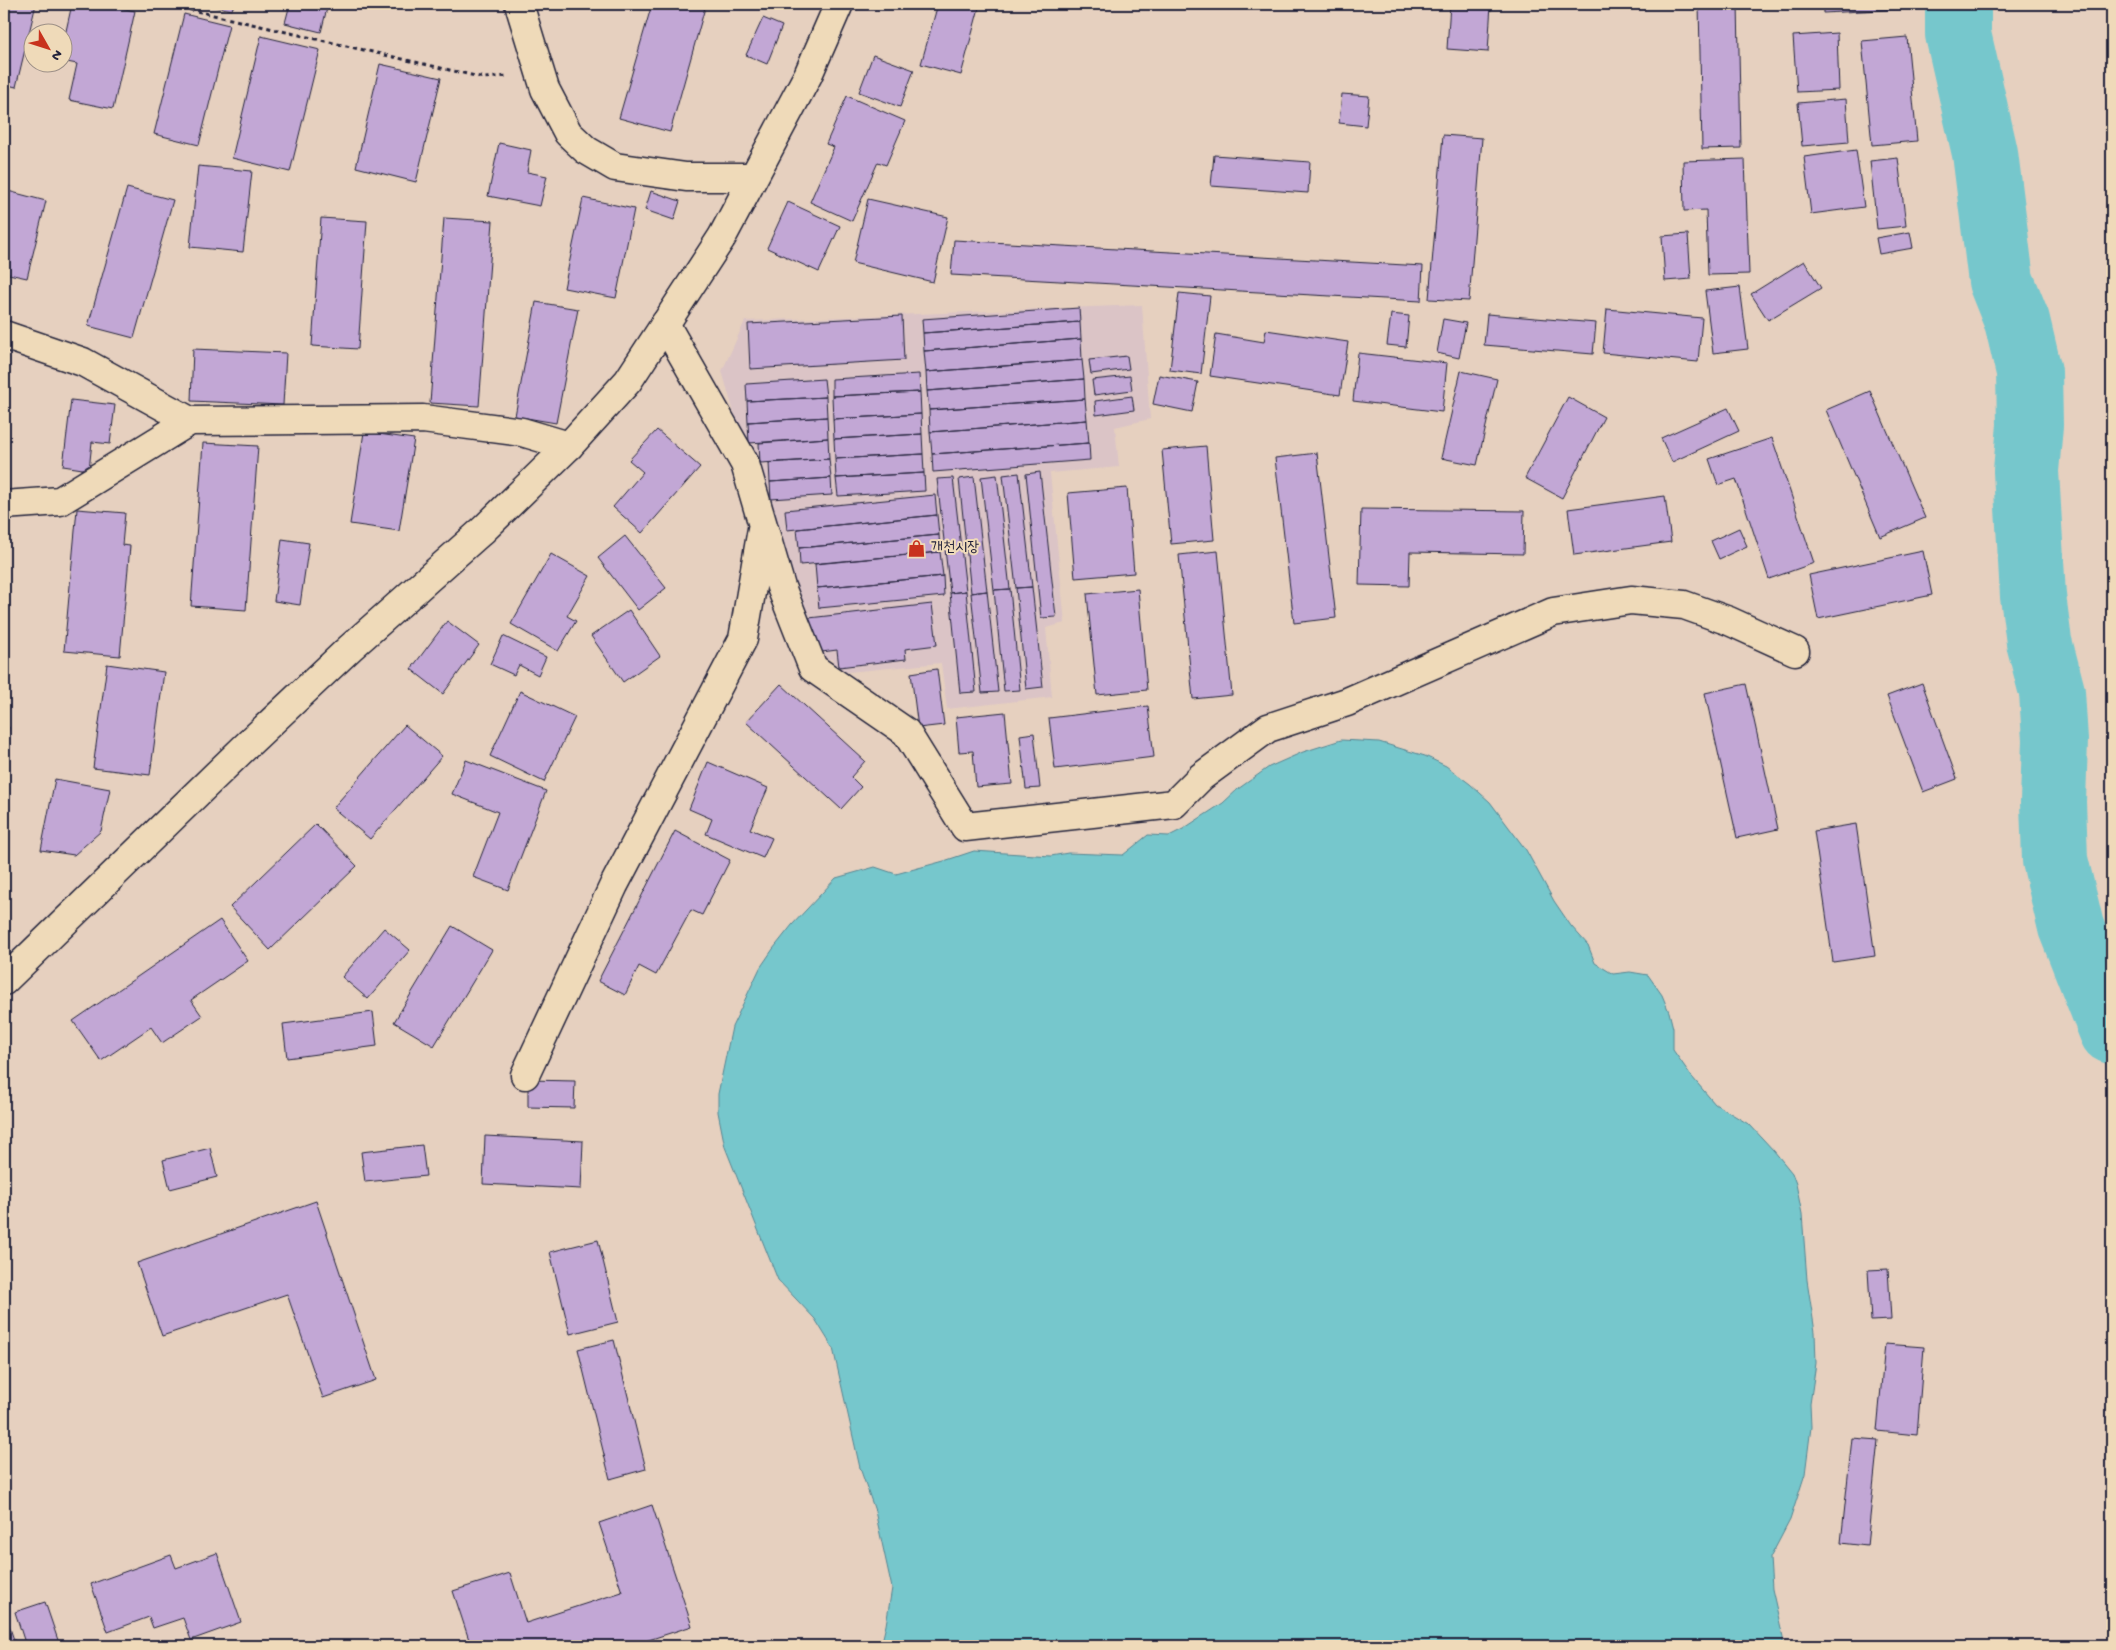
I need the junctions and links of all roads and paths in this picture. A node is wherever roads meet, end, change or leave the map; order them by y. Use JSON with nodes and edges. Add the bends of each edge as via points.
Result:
{"nodes":[{"id":1,"x":166,"y":4,"type":"edge"},
{"id":2,"x":519,"y":4,"type":"edge"},
{"id":3,"x":839,"y":4,"type":"edge"},
{"id":4,"x":540,"y":72,"type":"junction"},
{"id":5,"x":752,"y":177,"type":"junction"},
{"id":6,"x":665,"y":324,"type":"junction"},
{"id":7,"x":4,"y":335,"type":"edge"},
{"id":8,"x":190,"y":421,"type":"junction"},
{"id":9,"x":569,"y":446,"type":"junction"},
{"id":10,"x":4,"y":506,"type":"edge"},
{"id":11,"x":763,"y":523,"type":"junction"},
{"id":12,"x":1795,"y":651,"type":"dead end"},
{"id":13,"x":4,"y":981,"type":"edge"},
{"id":14,"x":525,"y":1075,"type":"dead end"}],
"edges":[{"from":1,"to":4,"type":"path","via":[[484,78]]},
{"from":2,"to":4,"type":"street"},
{"from":3,"to":5,"type":"street","via":[[808,75]]},
{"from":4,"to":5,"type":"street","via":[[545,89],[568,133],[586,150],[615,167],[686,177]]},
{"from":5,"to":6,"type":"street","via":[[722,237]]},
{"from":6,"to":9,"type":"street","via":[[628,380]]},
{"from":6,"to":11,"type":"street","via":[[745,464]]},
{"from":7,"to":8,"type":"street","via":[[83,362]]},
{"from":8,"to":9,"type":"street","via":[[423,419],[522,432]]},
{"from":8,"to":10,"type":"street","via":[[60,501]]},
{"from":9,"to":13,"type":"street","via":[[483,530],[252,740]]},
{"from":11,"to":12,"type":"street","via":[[781,587],[813,668],[906,732],[965,827],[1174,804],[1201,777],[1268,728],[1347,702],[1552,612],[1631,600],[1684,605],[1730,621]]},
{"from":11,"to":14,"type":"street","via":[[743,639],[614,885]]}]}
